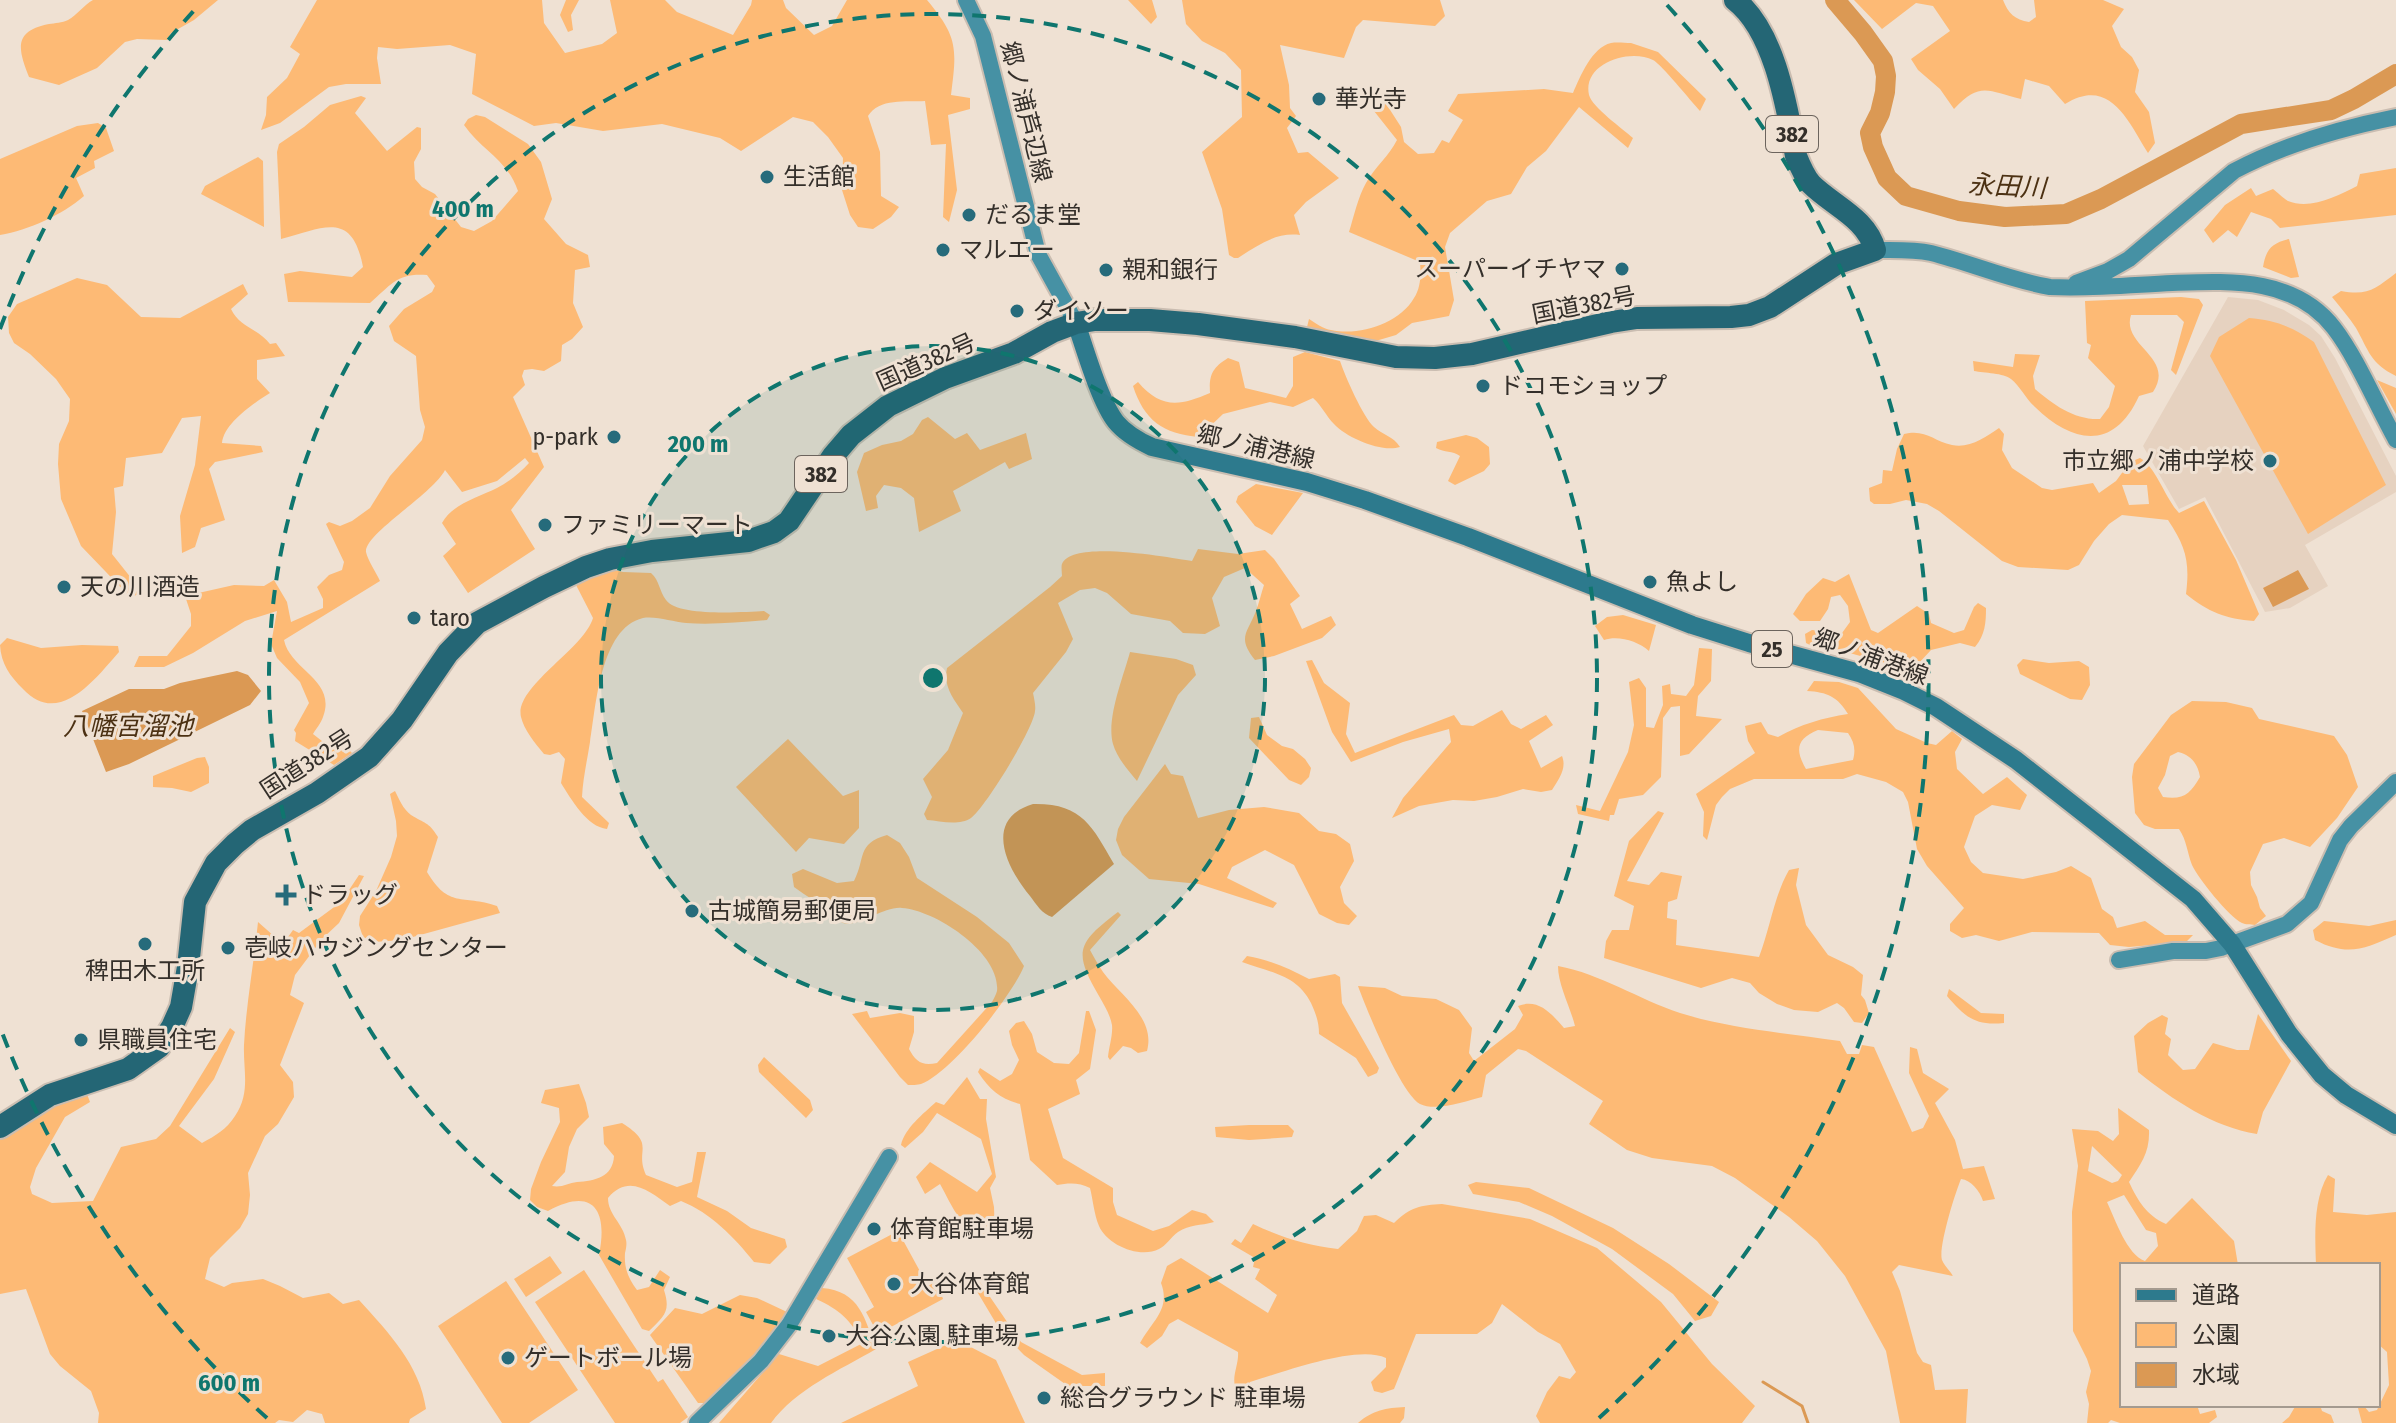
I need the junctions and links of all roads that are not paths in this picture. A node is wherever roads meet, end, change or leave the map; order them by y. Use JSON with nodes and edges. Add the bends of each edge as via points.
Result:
{"nodes":[{"id":1,"x":966,"y":0,"type":"edge"},
{"id":2,"x":1735,"y":0,"type":"edge"},
{"id":3,"x":2396,"y":117,"type":"edge"},
{"id":4,"x":1875,"y":250,"type":"junction"},
{"id":5,"x":2063,"y":288,"type":"junction"},
{"id":6,"x":1076,"y":323,"type":"junction"},
{"id":7,"x":2396,"y":440,"type":"edge"},
{"id":8,"x":2396,"y":782,"type":"edge"},
{"id":9,"x":2232,"y":944,"type":"junction"},
{"id":10,"x":2119,"y":960,"type":"dead end"},
{"id":11,"x":2396,"y":1125,"type":"edge"},
{"id":12,"x":0,"y":1127,"type":"edge"},
{"id":13,"x":889,"y":1157,"type":"dead end"},
{"id":14,"x":697,"y":1423,"type":"edge"}],
"edges":[{"from":1,"to":6,"type":"street","name":"郷ノ浦芦辺線","via":[[983,36],[1038,254]]},
{"from":2,"to":4,"type":"highway","number":"382","via":[[1764,35],[1801,168],[1826,197],[1862,224]]},
{"from":3,"to":5,"type":"street","via":[[2251,162],[2129,259]]},
{"from":4,"to":5,"type":"street","via":[[1929,253]]},
{"from":4,"to":6,"type":"highway","name":"国道382号","number":"382","via":[[1836,264],[1749,315],[1637,318],[1435,358],[1396,357],[1198,324]]},
{"from":5,"to":7,"type":"street","via":[[2219,281],[2282,290],[2318,311],[2336,330]]},
{"from":6,"to":9,"type":"main road","name":"郷ノ浦港線","number":"25","via":[[1108,410],[1142,442],[1365,500],[1692,625],[1904,691],[1963,723],[2049,785],[2193,899]]},
{"from":6,"to":12,"type":"highway","name":"国道382号","number":"382","via":[[888,406],[843,444],[794,514],[774,532],[748,541],[610,559],[477,623],[369,757],[252,830],[216,863],[195,902],[181,1007],[159,1047],[128,1069],[50,1095]]},
{"from":8,"to":9,"type":"street","via":[[2340,840],[2306,910],[2287,924]]},
{"from":9,"to":10,"type":"street"},
{"from":9,"to":11,"type":"main road","name":"郷ノ浦港線","number":"25","via":[[2322,1075]]},
{"from":13,"to":14,"type":"street","via":[[789,1325],[761,1361]]}]}
